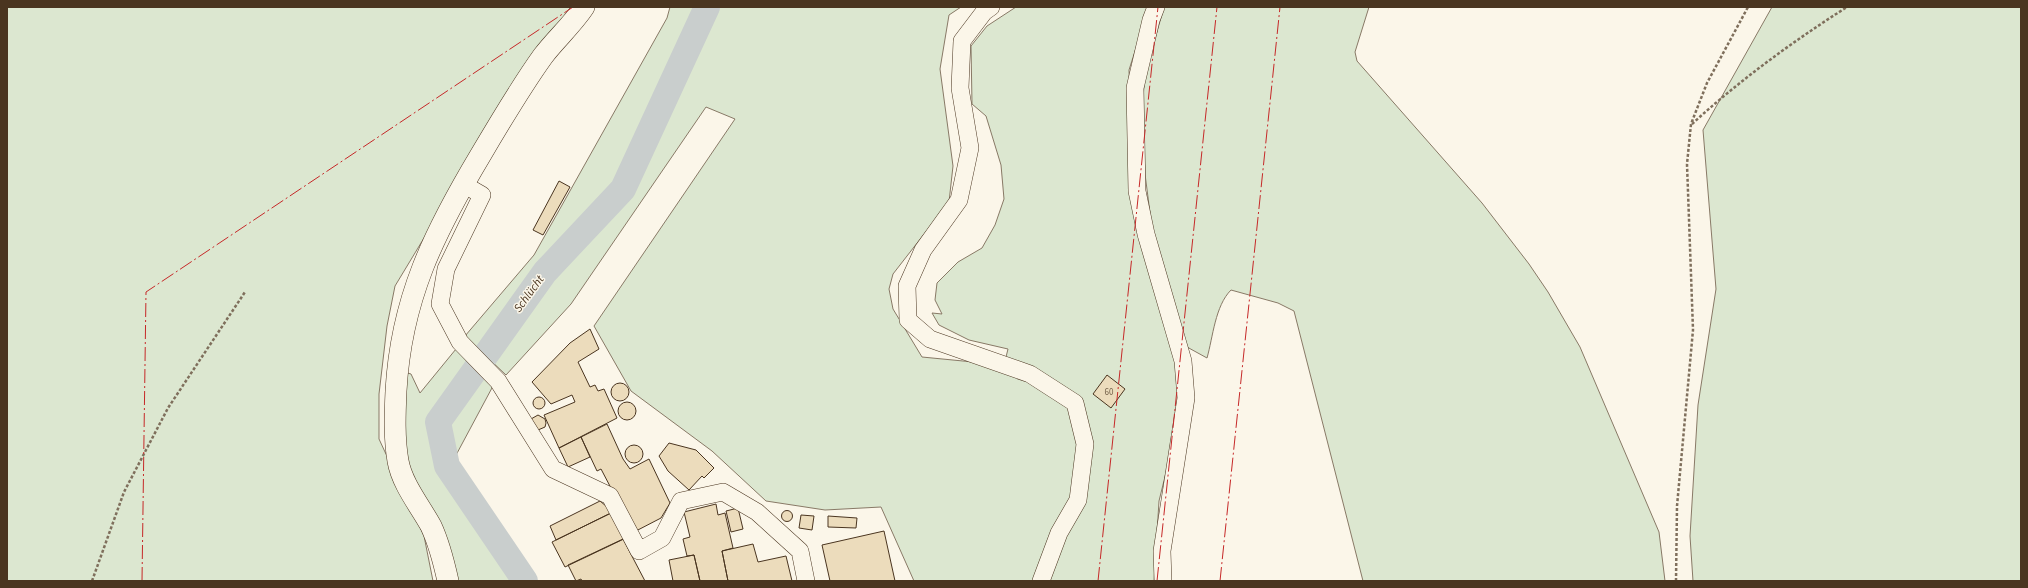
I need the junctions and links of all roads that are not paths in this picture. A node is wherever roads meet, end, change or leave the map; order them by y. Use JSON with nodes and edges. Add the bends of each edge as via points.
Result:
{"nodes":[{"id":1,"x":584,"y":7,"type":"edge"},
{"id":2,"x":991,"y":7,"type":"edge"},
{"id":3,"x":1156,"y":7,"type":"edge"},
{"id":4,"x":463,"y":184,"type":"junction"},
{"id":5,"x":448,"y":581,"type":"edge"},
{"id":6,"x":806,"y":581,"type":"edge"},
{"id":7,"x":1041,"y":581,"type":"edge"},
{"id":8,"x":1163,"y":581,"type":"edge"}],
"edges":[{"from":1,"to":4,"type":"main road","via":[[544,54]]},
{"from":2,"to":7,"type":"street","via":[[984,12],[962,41],[960,88],[970,148],[959,200],[923,250],[907,286],[908,320],[930,339],[1030,374],[1074,404],[1085,444],[1078,500],[1059,533]]},
{"from":3,"to":8,"type":"street","via":[[1150,20],[1135,88],[1137,191],[1146,234],[1183,361],[1186,398],[1162,550]]},
{"from":4,"to":5,"type":"main road","via":[[413,291],[403,326],[395,403],[398,463],[431,528]]},
{"from":4,"to":6,"type":"street","via":[[482,195],[446,269],[440,304],[460,342],[498,381],[553,469],[610,496],[639,551],[662,538],[681,501],[723,492],[757,512],[800,551]]}]}
